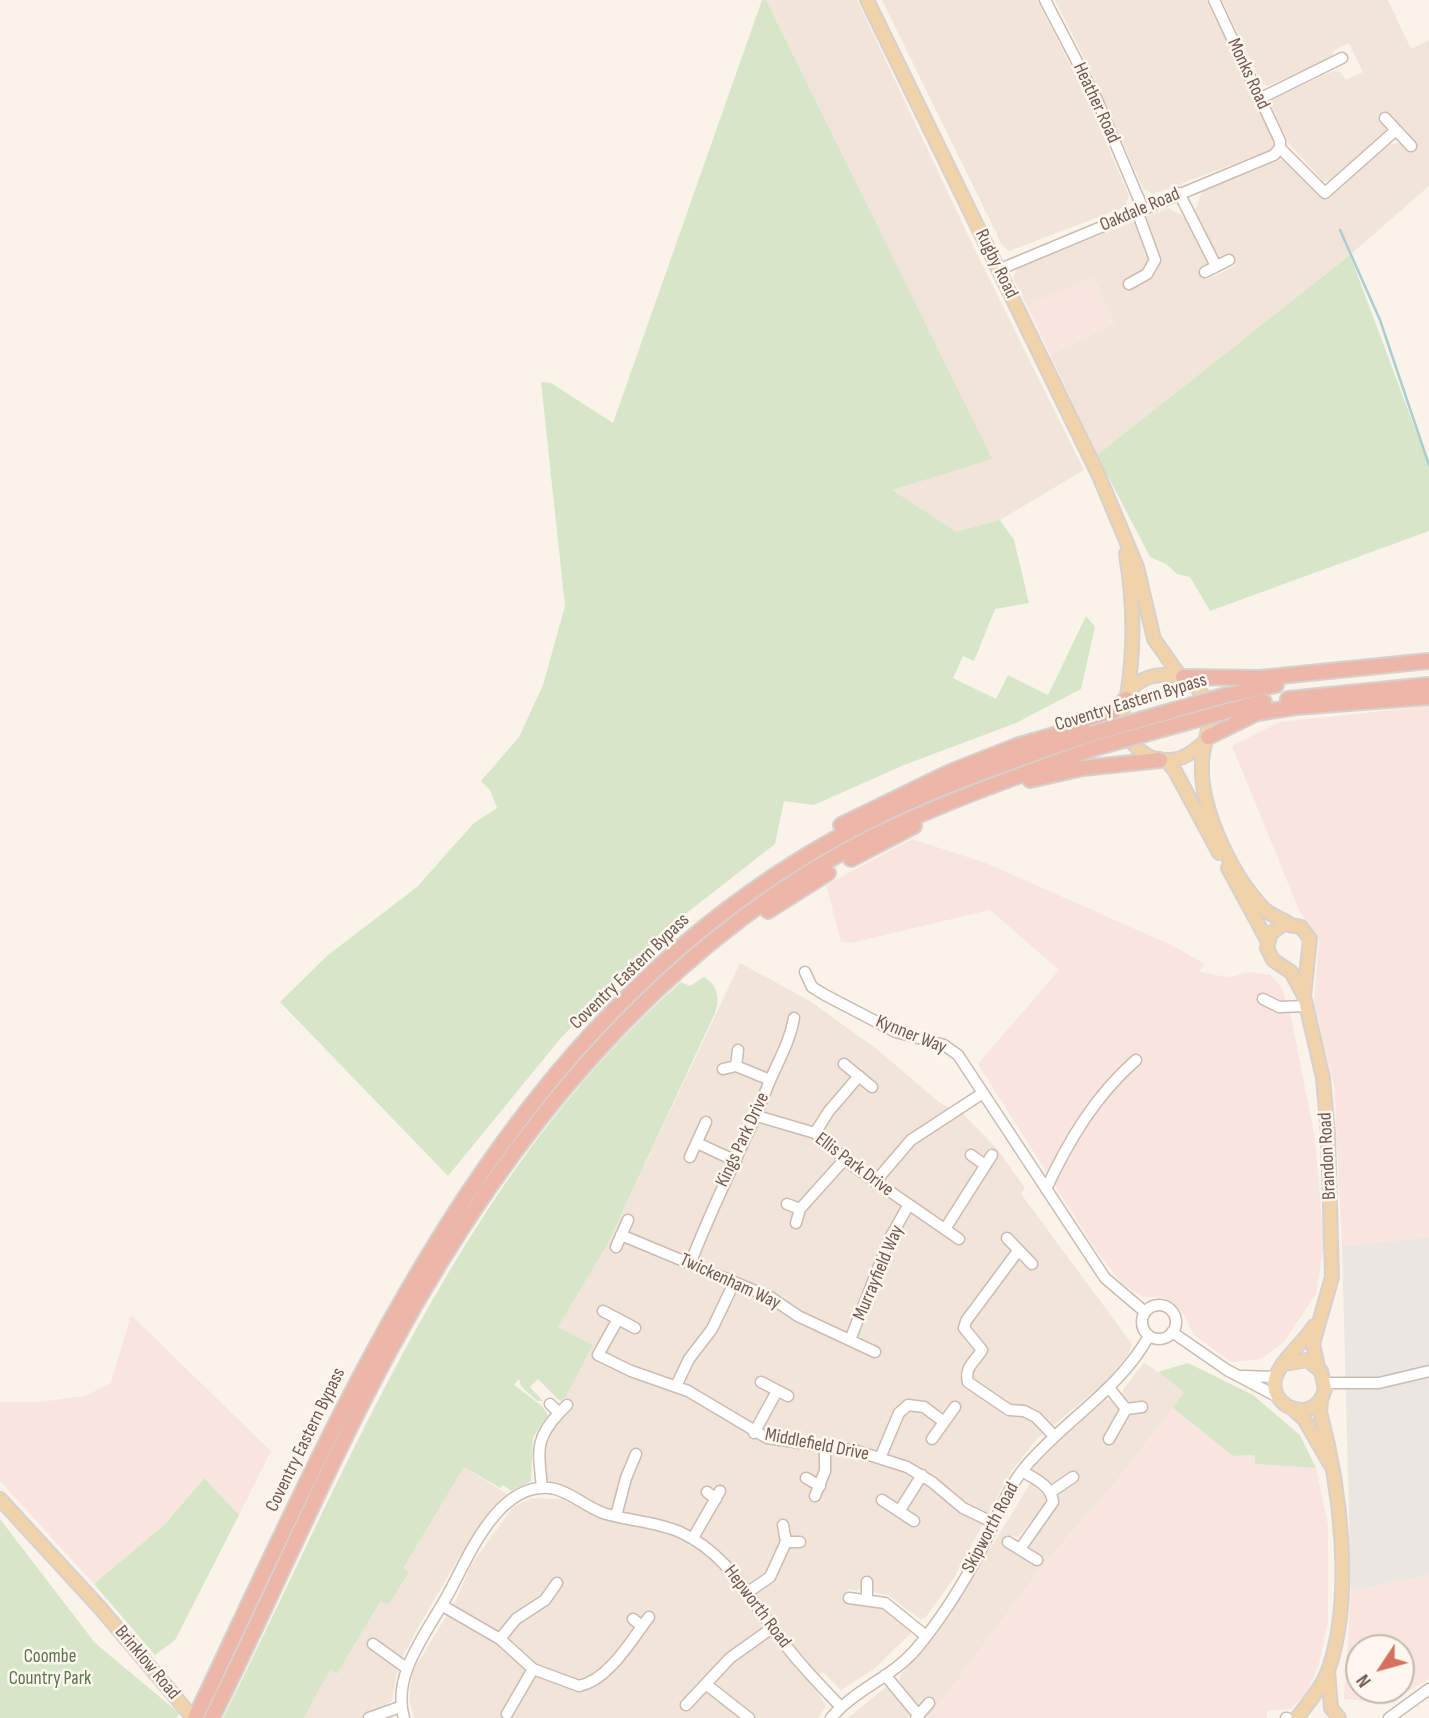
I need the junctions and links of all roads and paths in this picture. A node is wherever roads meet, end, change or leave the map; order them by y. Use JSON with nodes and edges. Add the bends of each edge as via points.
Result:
{"nodes":[{"id":1,"x":867,"y":0,"type":"edge"},
{"id":2,"x":1045,"y":0,"type":"edge"},
{"id":3,"x":1214,"y":0,"type":"edge"},
{"id":4,"x":1342,"y":58,"type":"dead end"},
{"id":5,"x":1259,"y":99,"type":"junction"},
{"id":6,"x":1385,"y":118,"type":"dead end"},
{"id":7,"x":1396,"y":130,"type":"junction"},
{"id":8,"x":1410,"y":146,"type":"dead end"},
{"id":9,"x":1280,"y":148,"type":"junction"},
{"id":10,"x":1179,"y":193,"type":"junction"},
{"id":11,"x":1140,"y":210,"type":"junction"},
{"id":12,"x":1229,"y":260,"type":"dead end"},
{"id":13,"x":1216,"y":266,"type":"junction"},
{"id":14,"x":998,"y":270,"type":"junction"},
{"id":15,"x":1205,"y":272,"type":"dead end"},
{"id":16,"x":1129,"y":284,"type":"dead end"},
{"id":17,"x":1122,"y":530,"type":"junction"},
{"id":18,"x":1429,"y":661,"type":"edge"},
{"id":19,"x":1429,"y":668,"type":"edge"},
{"id":20,"x":1182,"y":676,"type":"junction"},
{"id":21,"x":1429,"y":685,"type":"edge"},
{"id":22,"x":1126,"y":697,"type":"junction"},
{"id":23,"x":1429,"y":697,"type":"edge"},
{"id":24,"x":1207,"y":739,"type":"junction"},
{"id":25,"x":1093,"y":741,"type":"junction"},
{"id":26,"x":1163,"y":760,"type":"junction"},
{"id":27,"x":1288,"y":923,"type":"junction"},
{"id":28,"x":1268,"y":942,"type":"junction"},
{"id":29,"x":1310,"y":954,"type":"junction"},
{"id":30,"x":1280,"y":965,"type":"junction"},
{"id":31,"x":806,"y":972,"type":"dead end"},
{"id":32,"x":1263,"y":999,"type":"dead end"},
{"id":33,"x":1305,"y":1001,"type":"junction"},
{"id":34,"x":794,"y":1018,"type":"dead end"},
{"id":35,"x":611,"y":1036,"type":"junction"},
{"id":36,"x":578,"y":1048,"type":"junction"},
{"id":37,"x":738,"y":1050,"type":"dead end"},
{"id":38,"x":1136,"y":1060,"type":"dead end"},
{"id":39,"x":844,"y":1064,"type":"dead end"},
{"id":40,"x":736,"y":1066,"type":"junction"},
{"id":41,"x":723,"y":1069,"type":"dead end"},
{"id":42,"x":859,"y":1076,"type":"junction"},
{"id":43,"x":770,"y":1080,"type":"junction"},
{"id":44,"x":872,"y":1087,"type":"dead end"},
{"id":45,"x":983,"y":1093,"type":"junction"},
{"id":46,"x":757,"y":1116,"type":"junction"},
{"id":47,"x":706,"y":1122,"type":"dead end"},
{"id":48,"x":815,"y":1133,"type":"junction"},
{"id":49,"x":697,"y":1143,"type":"junction"},
{"id":50,"x":971,"y":1155,"type":"dead end"},
{"id":51,"x":992,"y":1155,"type":"dead end"},
{"id":52,"x":690,"y":1157,"type":"dead end"},
{"id":53,"x":844,"y":1160,"type":"junction"},
{"id":54,"x":736,"y":1161,"type":"junction"},
{"id":55,"x":985,"y":1165,"type":"junction"},
{"id":56,"x":875,"y":1182,"type":"junction"},
{"id":57,"x":1046,"y":1189,"type":"junction"},
{"id":58,"x":787,"y":1204,"type":"dead end"},
{"id":59,"x":908,"y":1206,"type":"junction"},
{"id":60,"x":800,"y":1209,"type":"junction"},
{"id":61,"x":628,"y":1220,"type":"dead end"},
{"id":62,"x":796,"y":1223,"type":"dead end"},
{"id":63,"x":945,"y":1229,"type":"junction"},
{"id":64,"x":621,"y":1235,"type":"junction"},
{"id":65,"x":1007,"y":1238,"type":"dead end"},
{"id":66,"x":959,"y":1239,"type":"dead end"},
{"id":67,"x":616,"y":1247,"type":"dead end"},
{"id":68,"x":1018,"y":1251,"type":"junction"},
{"id":69,"x":691,"y":1262,"type":"junction"},
{"id":70,"x":1032,"y":1264,"type":"dead end"},
{"id":71,"x":734,"y":1283,"type":"junction"},
{"id":72,"x":603,"y":1311,"type":"dead end"},
{"id":73,"x":1145,"y":1311,"type":"junction"},
{"id":74,"x":1320,"y":1316,"type":"junction"},
{"id":75,"x":618,"y":1319,"type":"junction"},
{"id":76,"x":635,"y":1328,"type":"dead end"},
{"id":77,"x":1172,"y":1332,"type":"junction"},
{"id":78,"x":1149,"y":1336,"type":"junction"},
{"id":79,"x":850,"y":1340,"type":"junction"},
{"id":80,"x":875,"y":1352,"type":"dead end"},
{"id":81,"x":1285,"y":1364,"type":"junction"},
{"id":82,"x":1318,"y":1367,"type":"junction"},
{"id":83,"x":1429,"y":1371,"type":"edge"},
{"id":84,"x":1242,"y":1376,"type":"junction"},
{"id":85,"x":1276,"y":1377,"type":"junction"},
{"id":86,"x":761,"y":1382,"type":"dead end"},
{"id":87,"x":1325,"y":1383,"type":"junction"},
{"id":88,"x":676,"y":1387,"type":"junction"},
{"id":89,"x":1110,"y":1388,"type":"junction"},
{"id":90,"x":777,"y":1391,"type":"junction"},
{"id":91,"x":788,"y":1396,"type":"dead end"},
{"id":92,"x":1278,"y":1397,"type":"junction"},
{"id":93,"x":1321,"y":1398,"type":"junction"},
{"id":94,"x":550,"y":1404,"type":"dead end"},
{"id":95,"x":567,"y":1405,"type":"dead end"},
{"id":96,"x":955,"y":1407,"type":"dead end"},
{"id":97,"x":1142,"y":1407,"type":"dead end"},
{"id":98,"x":1126,"y":1409,"type":"junction"},
{"id":99,"x":1293,"y":1409,"type":"junction"},
{"id":100,"x":559,"y":1413,"type":"junction"},
{"id":101,"x":944,"y":1422,"type":"junction"},
{"id":102,"x":754,"y":1433,"type":"junction"},
{"id":103,"x":1054,"y":1436,"type":"junction"},
{"id":104,"x":932,"y":1439,"type":"dead end"},
{"id":105,"x":1109,"y":1439,"type":"dead end"},
{"id":106,"x":825,"y":1446,"type":"junction"},
{"id":107,"x":636,"y":1454,"type":"dead end"},
{"id":108,"x":880,"y":1458,"type":"junction"},
{"id":109,"x":1022,"y":1471,"type":"junction"},
{"id":110,"x":1334,"y":1471,"type":"junction"},
{"id":111,"x":922,"y":1475,"type":"junction"},
{"id":112,"x":1073,"y":1477,"type":"dead end"},
{"id":113,"x":806,"y":1478,"type":"dead end"},
{"id":114,"x":542,"y":1488,"type":"junction"},
{"id":115,"x":1051,"y":1492,"type":"junction"},
{"id":116,"x":714,"y":1494,"type":"dead end"},
{"id":117,"x":0,"y":1499,"type":"edge"},
{"id":118,"x":882,"y":1500,"type":"dead end"},
{"id":119,"x":900,"y":1510,"type":"junction"},
{"id":120,"x":616,"y":1516,"type":"junction"},
{"id":121,"x":915,"y":1521,"type":"dead end"},
{"id":122,"x":994,"y":1523,"type":"junction"},
{"id":123,"x":783,"y":1525,"type":"dead end"},
{"id":124,"x":693,"y":1538,"type":"junction"},
{"id":125,"x":786,"y":1542,"type":"junction"},
{"id":126,"x":800,"y":1542,"type":"dead end"},
{"id":127,"x":1008,"y":1542,"type":"dead end"},
{"id":128,"x":1020,"y":1549,"type":"junction"},
{"id":129,"x":1037,"y":1560,"type":"dead end"},
{"id":130,"x":867,"y":1582,"type":"dead end"},
{"id":131,"x":557,"y":1590,"type":"dead end"},
{"id":132,"x":748,"y":1592,"type":"junction"},
{"id":133,"x":849,"y":1598,"type":"dead end"},
{"id":134,"x":867,"y":1598,"type":"junction"},
{"id":135,"x":443,"y":1606,"type":"junction"},
{"id":136,"x":649,"y":1617,"type":"dead end"},
{"id":137,"x":633,"y":1619,"type":"dead end"},
{"id":138,"x":642,"y":1626,"type":"junction"},
{"id":139,"x":772,"y":1628,"type":"junction"},
{"id":140,"x":926,"y":1636,"type":"junction"},
{"id":141,"x":500,"y":1639,"type":"junction"},
{"id":142,"x":373,"y":1644,"type":"dead end"},
{"id":143,"x":405,"y":1667,"type":"junction"},
{"id":144,"x":533,"y":1669,"type":"junction"},
{"id":145,"x":1328,"y":1671,"type":"junction"},
{"id":146,"x":885,"y":1675,"type":"junction"},
{"id":147,"x":707,"y":1685,"type":"junction"},
{"id":148,"x":1429,"y":1689,"type":"edge"},
{"id":149,"x":502,"y":1700,"type":"dead end"},
{"id":150,"x":929,"y":1703,"type":"dead end"},
{"id":151,"x":686,"y":1705,"type":"dead end"},
{"id":152,"x":840,"y":1706,"type":"junction"},
{"id":153,"x":401,"y":1707,"type":"junction"},
{"id":154,"x":1301,"y":1714,"type":"edge"},
{"id":155,"x":1337,"y":1715,"type":"edge"},
{"id":156,"x":917,"y":1717,"type":"edge"},
{"id":157,"x":194,"y":1718,"type":"edge"},
{"id":158,"x":212,"y":1718,"type":"edge"},
{"id":159,"x":369,"y":1718,"type":"edge"},
{"id":160,"x":404,"y":1718,"type":"edge"},
{"id":161,"x":749,"y":1718,"type":"edge"},
{"id":162,"x":831,"y":1718,"type":"edge"},
{"id":163,"x":1389,"y":1718,"type":"edge"}],
"edges":[{"from":1,"to":14,"type":"main road","name":"Rugby Road"},
{"from":2,"to":11,"type":"street","name":"Heather Road","via":[[1097,100]]},
{"from":3,"to":5,"type":"street","name":"Monks Road"},
{"from":4,"to":5,"type":"street"},
{"from":5,"to":9,"type":"street","name":"Monks Road"},
{"from":6,"to":7,"type":"street"},
{"from":7,"to":8,"type":"street"},
{"from":7,"to":9,"type":"street","via":[[1325,192]]},
{"from":9,"to":10,"type":"street","name":"Oakdale Road","via":[[1274,155]]},
{"from":10,"to":11,"type":"street","name":"Oakdale Road"},
{"from":10,"to":13,"type":"street"},
{"from":11,"to":14,"type":"street","name":"Oakdale Road"},
{"from":11,"to":16,"type":"street","name":"Heather Road","via":[[1155,260],[1147,274]]},
{"from":12,"to":13,"type":"street"},
{"from":13,"to":15,"type":"street"},
{"from":14,"to":17,"type":"main road","name":"Rugby Road"},
{"from":17,"to":20,"type":"main road","name":"Rugby Road","via":[[1137,567],[1154,639]]},
{"from":17,"to":22,"type":"main road","name":"Rugby Road","via":[[1133,615],[1133,658]]},
{"from":18,"to":20,"type":"highway","via":[[1259,678]]},
{"from":19,"to":25,"type":"highway","name":"Coventry Eastern Bypass","bridge":true,"via":[[1322,678],[1223,696]]},
{"from":20,"to":22,"type":"main road","via":[[1145,680]]},
{"from":20,"to":24,"type":"main road","via":[[1202,694],[1209,710]]},
{"from":21,"to":25,"type":"highway","name":"Coventry Eastern Bypass","bridge":true,"via":[[1324,694]]},
{"from":22,"to":26,"type":"main road","via":[[1126,733],[1141,752]]},
{"from":22,"to":36,"type":"highway","via":[[1096,723],[1016,746],[950,772],[802,847],[716,907],[641,970],[611,999]]},
{"from":23,"to":24,"type":"highway","via":[[1256,713]]},
{"from":24,"to":26,"type":"main road","via":[[1184,757]]},
{"from":24,"to":27,"type":"main road","via":[[1202,786],[1209,814],[1266,911]]},
{"from":25,"to":35,"type":"highway","name":"Coventry Eastern Bypass","via":[[886,829],[834,858],[736,923]]},
{"from":25,"to":36,"type":"highway","name":"Coventry Eastern Bypass","via":[[955,782],[806,855],[692,936]]},
{"from":26,"to":28,"type":"main road","via":[[1175,771]]},
{"from":26,"to":35,"type":"highway","via":[[1083,768],[1026,781],[916,825],[841,864],[743,928]]},
{"from":27,"to":28,"type":"main road","via":[[1274,930]]},
{"from":27,"to":29,"type":"main road","via":[[1308,934]]},
{"from":28,"to":30,"type":"main road","via":[[1271,957]]},
{"from":29,"to":30,"type":"main road","via":[[1297,966]]},
{"from":29,"to":33,"type":"main road","name":"Brandon Road"},
{"from":30,"to":33,"type":"main road","name":"Brandon Road","via":[[1291,972]]},
{"from":31,"to":45,"type":"street","name":"Kynner Way","via":[[812,987],[825,995],[896,1032],[951,1050]]},
{"from":32,"to":33,"type":"street","via":[[1279,1007]]},
{"from":33,"to":74,"type":"main road","name":"Brandon Road","via":[[1328,1129],[1332,1277]]},
{"from":34,"to":43,"type":"street","name":"Kings Park Drive","via":[[792,1034]]},
{"from":35,"to":158,"type":"highway","name":"Coventry Eastern Bypass","via":[[519,1147],[437,1268],[370,1389]]},
{"from":36,"to":157,"type":"highway","name":"Coventry Eastern Bypass","via":[[484,1168],[396,1306]]},
{"from":37,"to":40,"type":"street"},
{"from":38,"to":57,"type":"street","via":[[1093,1104]]},
{"from":39,"to":42,"type":"street"},
{"from":40,"to":41,"type":"street"},
{"from":40,"to":43,"type":"street"},
{"from":42,"to":44,"type":"street"},
{"from":42,"to":48,"type":"street"},
{"from":43,"to":46,"type":"street","name":"Kings Park Drive"},
{"from":45,"to":56,"type":"street","via":[[911,1140]]},
{"from":45,"to":57,"type":"street","name":"Kynner Way"},
{"from":46,"to":48,"type":"street","name":"Ellis Park Drive"},
{"from":46,"to":54,"type":"street","name":"Kings Park Drive"},
{"from":47,"to":49,"type":"street"},
{"from":48,"to":53,"type":"street","name":"Ellis Park Drive"},
{"from":49,"to":52,"type":"street"},
{"from":49,"to":54,"type":"street"},
{"from":50,"to":55,"type":"street"},
{"from":51,"to":55,"type":"street"},
{"from":53,"to":56,"type":"street","name":"Ellis Park Drive"},
{"from":53,"to":60,"type":"street"},
{"from":54,"to":69,"type":"street","name":"Kings Park Drive"},
{"from":55,"to":63,"type":"street"},
{"from":56,"to":59,"type":"street","name":"Ellis Park Drive"},
{"from":57,"to":73,"type":"street","name":"Kynner Way","via":[[1105,1278]]},
{"from":58,"to":60,"type":"street"},
{"from":59,"to":63,"type":"street","name":"Ellis Park Drive"},
{"from":59,"to":79,"type":"street","name":"Murrayfield Way","via":[[890,1238]]},
{"from":60,"to":62,"type":"street"},
{"from":61,"to":64,"type":"street"},
{"from":63,"to":66,"type":"street","name":"Ellis Park Drive"},
{"from":64,"to":67,"type":"street"},
{"from":64,"to":69,"type":"street","name":"Twickenham Way"},
{"from":65,"to":68,"type":"street"},
{"from":68,"to":70,"type":"street"},
{"from":68,"to":103,"type":"street","via":[[966,1321],[964,1328],[982,1350],[966,1375],[968,1382],[992,1400],[1036,1417]]},
{"from":69,"to":71,"type":"street","name":"Twickenham Way"},
{"from":71,"to":79,"type":"street","name":"Twickenham Way"},
{"from":71,"to":88,"type":"street"},
{"from":72,"to":75,"type":"street"},
{"from":73,"to":77,"type":"street","via":[[1154,1305],[1169,1308],[1176,1318]]},
{"from":73,"to":78,"type":"street","via":[[1142,1325]]},
{"from":74,"to":81,"type":"main road","name":"Brandon Road"},
{"from":74,"to":82,"type":"main road","name":"Brandon Road","via":[[1314,1344]]},
{"from":75,"to":76,"type":"street"},
{"from":75,"to":88,"type":"street","name":"Middlefield Drive","via":[[598,1355]]},
{"from":77,"to":78,"type":"street","via":[[1163,1338]]},
{"from":77,"to":84,"type":"street"},
{"from":78,"to":89,"type":"street","name":"Skipworth Road","via":[[1125,1374]]},
{"from":79,"to":80,"type":"street","name":"Twickenham Way"},
{"from":81,"to":82,"type":"main road","via":[[1303,1359]]},
{"from":81,"to":85,"type":"main road"},
{"from":82,"to":87,"type":"main road"},
{"from":83,"to":87,"type":"street","via":[[1379,1383]]},
{"from":84,"to":85,"type":"street"},
{"from":84,"to":92,"type":"street"},
{"from":85,"to":92,"type":"main road"},
{"from":86,"to":90,"type":"street"},
{"from":87,"to":93,"type":"main road"},
{"from":88,"to":102,"type":"street","name":"Middlefield Drive"},
{"from":89,"to":98,"type":"street"},
{"from":89,"to":103,"type":"street","name":"Skipworth Road"},
{"from":90,"to":91,"type":"street"},
{"from":90,"to":102,"type":"street"},
{"from":92,"to":99,"type":"main road"},
{"from":93,"to":99,"type":"main road","via":[[1307,1410]]},
{"from":93,"to":110,"type":"main road"},
{"from":94,"to":100,"type":"street"},
{"from":95,"to":100,"type":"street"},
{"from":96,"to":101,"type":"street"},
{"from":97,"to":98,"type":"street"},
{"from":98,"to":105,"type":"street"},
{"from":99,"to":110,"type":"main road","via":[[1304,1419]]},
{"from":100,"to":114,"type":"street","via":[[539,1441]]},
{"from":101,"to":104,"type":"street"},
{"from":101,"to":108,"type":"street","via":[[924,1407],[908,1405],[899,1413]]},
{"from":102,"to":106,"type":"street","name":"Middlefield Drive"},
{"from":103,"to":109,"type":"street","name":"Skipworth Road"},
{"from":106,"to":108,"type":"street","name":"Middlefield Drive"},
{"from":106,"to":113,"type":"street","via":[[825,1471],[818,1491]]},
{"from":107,"to":120,"type":"street","via":[[626,1463]]},
{"from":108,"to":111,"type":"street","name":"Middlefield Drive"},
{"from":109,"to":115,"type":"street"},
{"from":109,"to":122,"type":"street","name":"Skipworth Road"},
{"from":110,"to":145,"type":"main road","via":[[1339,1499],[1340,1614]]},
{"from":111,"to":119,"type":"street"},
{"from":111,"to":122,"type":"street","name":"Middlefield Drive","via":[[963,1508]]},
{"from":112,"to":115,"type":"street"},
{"from":114,"to":120,"type":"street","name":"Hepworth Road","via":[[556,1489]]},
{"from":114,"to":135,"type":"street","via":[[520,1493],[500,1511],[471,1552]]},
{"from":115,"to":128,"type":"street","via":[[1050,1508]]},
{"from":116,"to":124,"type":"street"},
{"from":117,"to":157,"type":"main road","name":"Brinklow Road"},
{"from":118,"to":119,"type":"street"},
{"from":119,"to":121,"type":"street"},
{"from":120,"to":124,"type":"street","name":"Hepworth Road","via":[[654,1523]]},
{"from":122,"to":140,"type":"street","name":"Skipworth Road"},
{"from":123,"to":125,"type":"street"},
{"from":124,"to":132,"type":"street","name":"Hepworth Road","via":[[724,1562]]},
{"from":125,"to":126,"type":"street"},
{"from":125,"to":132,"type":"street","via":[[770,1577]]},
{"from":127,"to":128,"type":"street"},
{"from":128,"to":129,"type":"street"},
{"from":130,"to":134,"type":"street"},
{"from":131,"to":141,"type":"street","via":[[516,1619]]},
{"from":132,"to":139,"type":"street","name":"Hepworth Road"},
{"from":133,"to":134,"type":"street"},
{"from":134,"to":140,"type":"street","via":[[885,1604]]},
{"from":135,"to":141,"type":"street"},
{"from":135,"to":143,"type":"street"},
{"from":136,"to":138,"type":"street"},
{"from":137,"to":138,"type":"street"},
{"from":138,"to":144,"type":"street","via":[[586,1684],[572,1684]]},
{"from":139,"to":147,"type":"street","via":[[730,1658]]},
{"from":139,"to":152,"type":"street","name":"Hepworth Road"},
{"from":140,"to":146,"type":"street","name":"Skipworth Road"},
{"from":141,"to":144,"type":"street"},
{"from":142,"to":143,"type":"street"},
{"from":143,"to":153,"type":"street"},
{"from":144,"to":149,"type":"street","via":[[509,1710]]},
{"from":145,"to":154,"type":"main road"},
{"from":145,"to":155,"type":"main road"},
{"from":146,"to":152,"type":"street","name":"Skipworth Road"},
{"from":146,"to":156,"type":"street"},
{"from":147,"to":151,"type":"street"},
{"from":147,"to":161,"type":"street"},
{"from":148,"to":163,"type":"street"},
{"from":150,"to":156,"type":"street"},
{"from":152,"to":162,"type":"street","name":"Skipworth Road"},
{"from":153,"to":159,"type":"street"},
{"from":153,"to":160,"type":"street"},
{"from":154,"to":155,"type":"main road","via":[[1314,1705]]}]}
